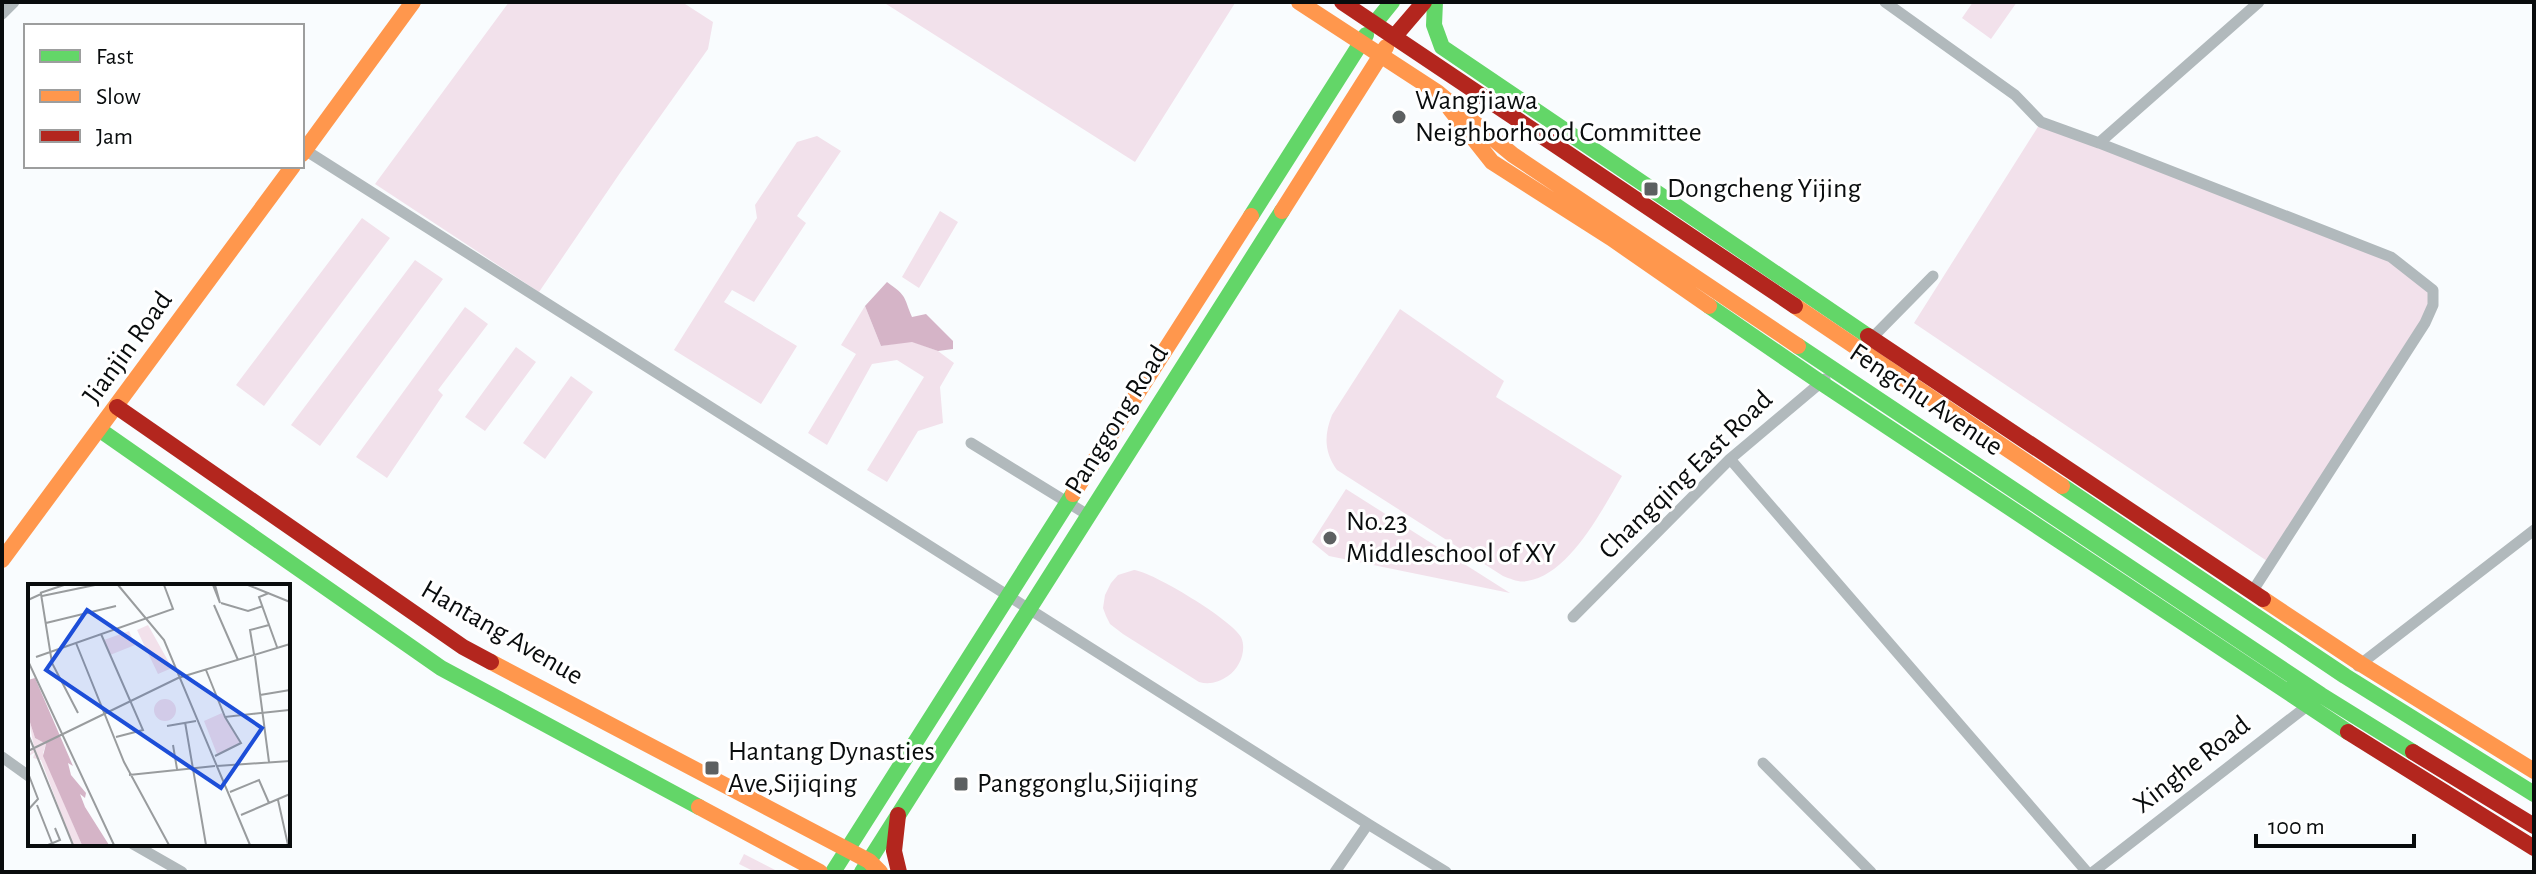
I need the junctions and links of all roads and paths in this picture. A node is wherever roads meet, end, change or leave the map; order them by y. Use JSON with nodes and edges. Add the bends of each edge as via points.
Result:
{"nodes":[{"id":1,"x":14,"y":2,"type":"edge"},
{"id":2,"x":413,"y":2,"type":"edge"},
{"id":3,"x":1299,"y":2,"type":"edge"},
{"id":4,"x":1342,"y":2,"type":"edge"},
{"id":5,"x":1392,"y":2,"type":"edge"},
{"id":6,"x":1424,"y":2,"type":"edge"},
{"id":7,"x":1435,"y":2,"type":"edge"},
{"id":8,"x":1885,"y":2,"type":"edge"},
{"id":9,"x":2259,"y":2,"type":"edge"},
{"id":10,"x":2,"y":14,"type":"edge"},
{"id":11,"x":1375,"y":23,"type":"junction"},
{"id":12,"x":1394,"y":37,"type":"junction"},
{"id":13,"x":1360,"y":44,"type":"junction"},
{"id":14,"x":1380,"y":56,"type":"junction"},
{"id":15,"x":1437,"y":92,"type":"junction"},
{"id":16,"x":2099,"y":143,"type":"junction"},
{"id":17,"x":304,"y":152,"type":"edge"},
{"id":18,"x":292,"y":168,"type":"edge"},
{"id":19,"x":1672,"y":225,"type":"junction"},
{"id":20,"x":1738,"y":248,"type":"junction"},
{"id":21,"x":1633,"y":255,"type":"junction"},
{"id":22,"x":1933,"y":276,"type":"dead end"},
{"id":23,"x":1701,"y":281,"type":"junction"},
{"id":24,"x":1872,"y":338,"type":"junction"},
{"id":25,"x":1859,"y":351,"type":"junction"},
{"id":26,"x":1835,"y":371,"type":"junction"},
{"id":27,"x":1931,"y":377,"type":"junction"},
{"id":28,"x":1820,"y":382,"type":"junction"},
{"id":29,"x":1856,"y":406,"type":"junction"},
{"id":30,"x":117,"y":407,"type":"junction"},
{"id":31,"x":1921,"y":428,"type":"junction"},
{"id":32,"x":100,"y":430,"type":"junction"},
{"id":33,"x":1988,"y":437,"type":"junction"},
{"id":34,"x":971,"y":443,"type":"dead end"},
{"id":35,"x":1730,"y":459,"type":"junction"},
{"id":36,"x":1068,"y":502,"type":"junction"},
{"id":37,"x":1088,"y":515,"type":"junction"},
{"id":38,"x":2534,"y":530,"type":"edge"},
{"id":39,"x":2,"y":560,"type":"edge"},
{"id":40,"x":2252,"y":592,"type":"junction"},
{"id":41,"x":1007,"y":595,"type":"junction"},
{"id":42,"x":1029,"y":609,"type":"junction"},
{"id":43,"x":1573,"y":617,"type":"dead end"},
{"id":44,"x":2361,"y":664,"type":"junction"},
{"id":45,"x":2345,"y":676,"type":"junction"},
{"id":46,"x":2314,"y":700,"type":"junction"},
{"id":47,"x":2,"y":757,"type":"edge"},
{"id":48,"x":1763,"y":763,"type":"dead end"},
{"id":49,"x":2534,"y":771,"type":"edge"},
{"id":50,"x":28,"y":776,"type":"edge"},
{"id":51,"x":2534,"y":794,"type":"edge"},
{"id":52,"x":898,"y":815,"type":"junction"},
{"id":53,"x":865,"y":824,"type":"junction"},
{"id":54,"x":1368,"y":824,"type":"junction"},
{"id":55,"x":2534,"y":826,"type":"edge"},
{"id":56,"x":825,"y":838,"type":"junction"},
{"id":57,"x":136,"y":846,"type":"edge"},
{"id":58,"x":2534,"y":848,"type":"edge"},
{"id":59,"x":848,"y":851,"type":"junction"},
{"id":60,"x":870,"y":868,"type":"edge"},
{"id":61,"x":813,"y":870,"type":"edge"},
{"id":62,"x":182,"y":872,"type":"edge"},
{"id":63,"x":833,"y":872,"type":"edge"},
{"id":64,"x":899,"y":872,"type":"edge"},
{"id":65,"x":1335,"y":872,"type":"edge"},
{"id":66,"x":1446,"y":872,"type":"edge"},
{"id":67,"x":1871,"y":872,"type":"edge"},
{"id":68,"x":2087,"y":872,"type":"edge"},
{"id":69,"x":2093,"y":872,"type":"edge"}],
"edges":[{"from":1,"to":10,"type":"street"},
{"from":2,"to":17,"type":"main road"},
{"from":3,"to":13,"type":"main road","name":"Fengchu Avenue"},
{"from":4,"to":11,"type":"main road","name":"Fengchu Avenue"},
{"from":5,"to":11,"type":"main road","name":"Panggong Road"},
{"from":6,"to":12,"type":"main road","name":"Panggong Road"},
{"from":7,"to":20,"type":"main road","via":[[1432,14],[1442,47]]},
{"from":8,"to":16,"type":"street","via":[[2015,95],[2041,122]]},
{"from":9,"to":16,"type":"street"},
{"from":11,"to":12,"type":"main road","name":"Fengchu Avenue"},
{"from":11,"to":13,"type":"main road","name":"Panggong Road"},
{"from":12,"to":14,"type":"main road","name":"Panggong Road"},
{"from":12,"to":19,"type":"main road","name":"Fengchu Avenue"},
{"from":13,"to":14,"type":"main road","name":"Fengchu Avenue"},
{"from":13,"to":36,"type":"main road","name":"Panggong Road"},
{"from":14,"to":15,"type":"main road","name":"Fengchu Avenue"},
{"from":14,"to":37,"type":"main road","name":"Panggong Road"},
{"from":15,"to":21,"type":"main road","via":[[1492,162]]},
{"from":15,"to":23,"type":"main road","name":"Fengchu Avenue","via":[[1513,155]]},
{"from":16,"to":40,"type":"street","via":[[2391,257],[2433,290],[2425,323]]},
{"from":17,"to":41,"type":"street"},
{"from":18,"to":30,"type":"main road","name":"Jianjin Road"},
{"from":19,"to":20,"type":"main road"},
{"from":19,"to":25,"type":"main road","name":"Fengchu Avenue"},
{"from":20,"to":24,"type":"main road"},
{"from":21,"to":23,"type":"main road"},
{"from":21,"to":28,"type":"main road"},
{"from":22,"to":24,"type":"street"},
{"from":23,"to":26,"type":"main road","name":"Fengchu Avenue"},
{"from":24,"to":25,"type":"street"},
{"from":24,"to":27,"type":"main road"},
{"from":25,"to":33,"type":"main road","name":"Fengchu Avenue"},
{"from":26,"to":28,"type":"street","name":"Changqing East Road"},
{"from":26,"to":31,"type":"main road","name":"Fengchu Avenue"},
{"from":27,"to":33,"type":"main road"},
{"from":27,"to":40,"type":"main road"},
{"from":28,"to":29,"type":"main road"},
{"from":28,"to":35,"type":"street","name":"Changqing East Road"},
{"from":29,"to":31,"type":"main road"},
{"from":29,"to":46,"type":"main road"},
{"from":30,"to":32,"type":"main road","name":"Jianjin Road"},
{"from":30,"to":56,"type":"main road","name":"Hantang Avenue","via":[[463,647]]},
{"from":31,"to":46,"type":"main road","name":"Fengchu Avenue"},
{"from":32,"to":39,"type":"main road","name":"Jianjin Road"},
{"from":32,"to":61,"type":"main road","name":"Hantang Avenue","via":[[441,668]]},
{"from":33,"to":45,"type":"main road","name":"Fengchu Avenue"},
{"from":34,"to":36,"type":"street"},
{"from":35,"to":43,"type":"street","name":"Changqing East Road"},
{"from":35,"to":68,"type":"street"},
{"from":36,"to":37,"type":"street"},
{"from":36,"to":41,"type":"main road","name":"Panggong Road"},
{"from":37,"to":42,"type":"main road","name":"Panggong Road"},
{"from":38,"to":44,"type":"street"},
{"from":40,"to":44,"type":"main road"},
{"from":41,"to":42,"type":"street"},
{"from":41,"to":53,"type":"main road","name":"Panggong Road"},
{"from":42,"to":52,"type":"main road","name":"Panggong Road"},
{"from":42,"to":54,"type":"street"},
{"from":44,"to":45,"type":"street"},
{"from":44,"to":49,"type":"main road"},
{"from":45,"to":51,"type":"main road","name":"Fengchu Avenue"},
{"from":46,"to":55,"type":"main road","name":"Fengchu Avenue"},
{"from":46,"to":58,"type":"main road"},
{"from":46,"to":69,"type":"street","name":"Xinghe Road"},
{"from":47,"to":50,"type":"street"},
{"from":48,"to":67,"type":"street"},
{"from":52,"to":60,"type":"main road","name":"Panggong Road"},
{"from":52,"to":64,"type":"main road","via":[[894,851]]},
{"from":53,"to":56,"type":"main road","via":[[850,837]]},
{"from":53,"to":59,"type":"main road","name":"Panggong Road"},
{"from":54,"to":65,"type":"street"},
{"from":54,"to":66,"type":"street"},
{"from":56,"to":59,"type":"main road","name":"Hantang Avenue"},
{"from":57,"to":62,"type":"street"},
{"from":59,"to":60,"type":"main road","name":"Hantang Avenue"},
{"from":59,"to":63,"type":"main road","name":"Panggong Road"}]}
